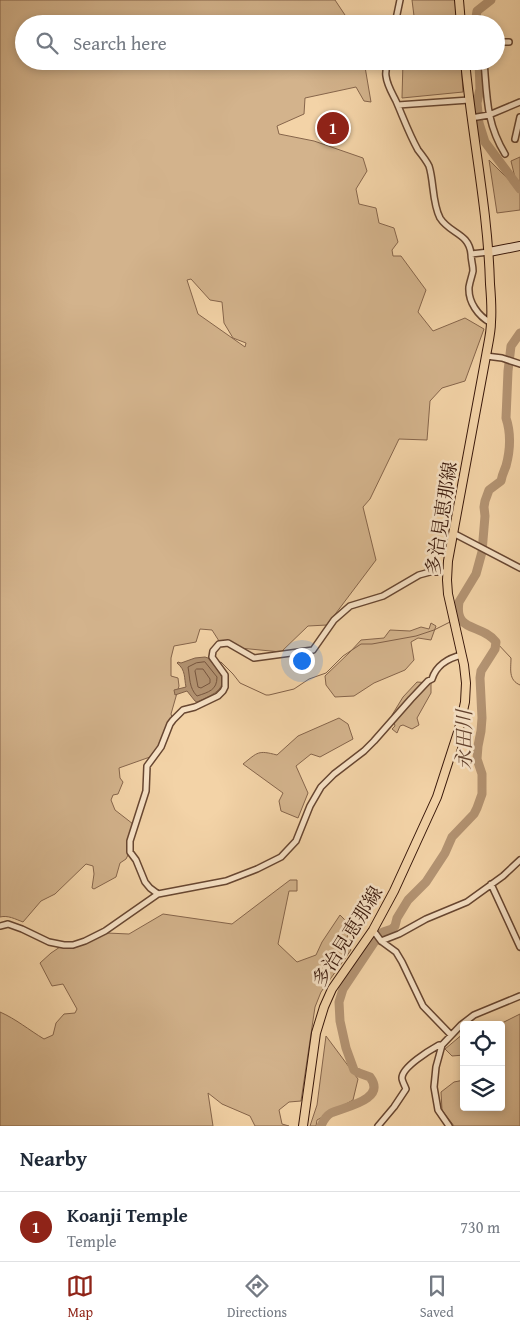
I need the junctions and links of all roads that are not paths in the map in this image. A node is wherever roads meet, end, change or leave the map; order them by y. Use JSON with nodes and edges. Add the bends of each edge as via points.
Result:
{"nodes":[{"id":1,"x":400,"y":0,"type":"edge"},
{"id":2,"x":459,"y":0,"type":"edge"},
{"id":3,"x":397,"y":15,"type":"edge"},
{"id":4,"x":460,"y":15,"type":"edge"},
{"id":5,"x":505,"y":42,"type":"edge"},
{"id":6,"x":509,"y":42,"type":"dead end"},
{"id":7,"x":387,"y":70,"type":"edge"},
{"id":8,"x":466,"y":70,"type":"edge"},
{"id":9,"x":484,"y":70,"type":"edge"},
{"id":10,"x":469,"y":100,"type":"junction"},
{"id":11,"x":520,"y":102,"type":"edge"},
{"id":12,"x":398,"y":105,"type":"junction"},
{"id":13,"x":487,"y":116,"type":"junction"},
{"id":14,"x":520,"y":117,"type":"edge"},
{"id":15,"x":473,"y":118,"type":"junction"},
{"id":16,"x":515,"y":139,"type":"dead end"},
{"id":17,"x":505,"y":154,"type":"dead end"},
{"id":18,"x":520,"y":246,"type":"edge"},
{"id":19,"x":489,"y":252,"type":"junction"},
{"id":20,"x":471,"y":254,"type":"junction"},
{"id":21,"x":491,"y":323,"type":"junction"},
{"id":22,"x":486,"y":356,"type":"junction"},
{"id":23,"x":519,"y":363,"type":"edge"},
{"id":24,"x":453,"y":533,"type":"junction"},
{"id":25,"x":520,"y":568,"type":"edge"},
{"id":26,"x":447,"y":572,"type":"junction"},
{"id":27,"x":462,"y":655,"type":"junction"},
{"id":28,"x":520,"y":860,"type":"edge"},
{"id":29,"x":491,"y":884,"type":"junction"},
{"id":30,"x":158,"y":894,"type":"junction"},
{"id":31,"x":0,"y":926,"type":"edge"},
{"id":32,"x":373,"y":930,"type":"junction"},
{"id":33,"x":382,"y":941,"type":"junction"},
{"id":34,"x":520,"y":947,"type":"edge"},
{"id":35,"x":520,"y":996,"type":"edge"},
{"id":36,"x":451,"y":1035,"type":"junction"},
{"id":37,"x":442,"y":1045,"type":"junction"},
{"id":38,"x":303,"y":1126,"type":"edge"},
{"id":39,"x":378,"y":1126,"type":"edge"},
{"id":40,"x":449,"y":1126,"type":"edge"}],
"edges":[{"from":1,"to":3,"type":"street"},
{"from":2,"to":4,"type":"main road"},
{"from":5,"to":6,"type":"street"},
{"from":7,"to":12,"type":"street"},
{"from":8,"to":10,"type":"main road","name":"多治見恵那線"},
{"from":9,"to":13,"type":"street"},
{"from":10,"to":12,"type":"street"},
{"from":10,"to":15,"type":"main road","name":"多治見恵那線"},
{"from":11,"to":13,"type":"street"},
{"from":12,"to":20,"type":"street","via":[[429,167],[438,214],[446,226],[466,241]]},
{"from":13,"to":15,"type":"street"},
{"from":13,"to":17,"type":"street"},
{"from":14,"to":16,"type":"street"},
{"from":15,"to":19,"type":"main road","name":"多治見恵那線"},
{"from":18,"to":19,"type":"street"},
{"from":19,"to":20,"type":"street"},
{"from":19,"to":21,"type":"main road","name":"多治見恵那線"},
{"from":20,"to":21,"type":"street","via":[[472,304]]},
{"from":21,"to":22,"type":"main road","name":"多治見恵那線"},
{"from":22,"to":23,"type":"street"},
{"from":22,"to":24,"type":"main road","name":"多治見恵那線"},
{"from":24,"to":25,"type":"street"},
{"from":24,"to":26,"type":"main road","name":"多治見恵那線"},
{"from":26,"to":27,"type":"main road","name":"多治見恵那線","via":[[448,594]]},
{"from":26,"to":30,"type":"street","via":[[419,575],[384,596],[350,606],[334,620],[314,650],[254,658],[228,643],[219,644],[212,657],[225,675],[223,691],[176,716],[147,766],[146,791],[129,847],[145,882]]},
{"from":27,"to":30,"type":"street","via":[[441,665],[432,679],[374,741],[321,787],[296,841],[280,857],[226,882]]},
{"from":27,"to":32,"type":"main road","name":"多治見恵那線","via":[[466,683],[459,729],[436,797]]},
{"from":28,"to":29,"type":"street"},
{"from":29,"to":33,"type":"street","via":[[467,902]]},
{"from":29,"to":34,"type":"street"},
{"from":30,"to":31,"type":"street","via":[[92,939],[73,945],[49,942],[8,924]]},
{"from":32,"to":33,"type":"street"},
{"from":32,"to":38,"type":"main road","name":"多治見恵那線","via":[[324,1006],[316,1033]]},
{"from":33,"to":36,"type":"street","via":[[396,952],[423,1006]]},
{"from":35,"to":36,"type":"street","via":[[474,1015]]},
{"from":36,"to":37,"type":"street"},
{"from":37,"to":39,"type":"street","via":[[416,1058],[402,1075],[406,1090]]},
{"from":37,"to":40,"type":"street","via":[[434,1087],[438,1110]]}]}
